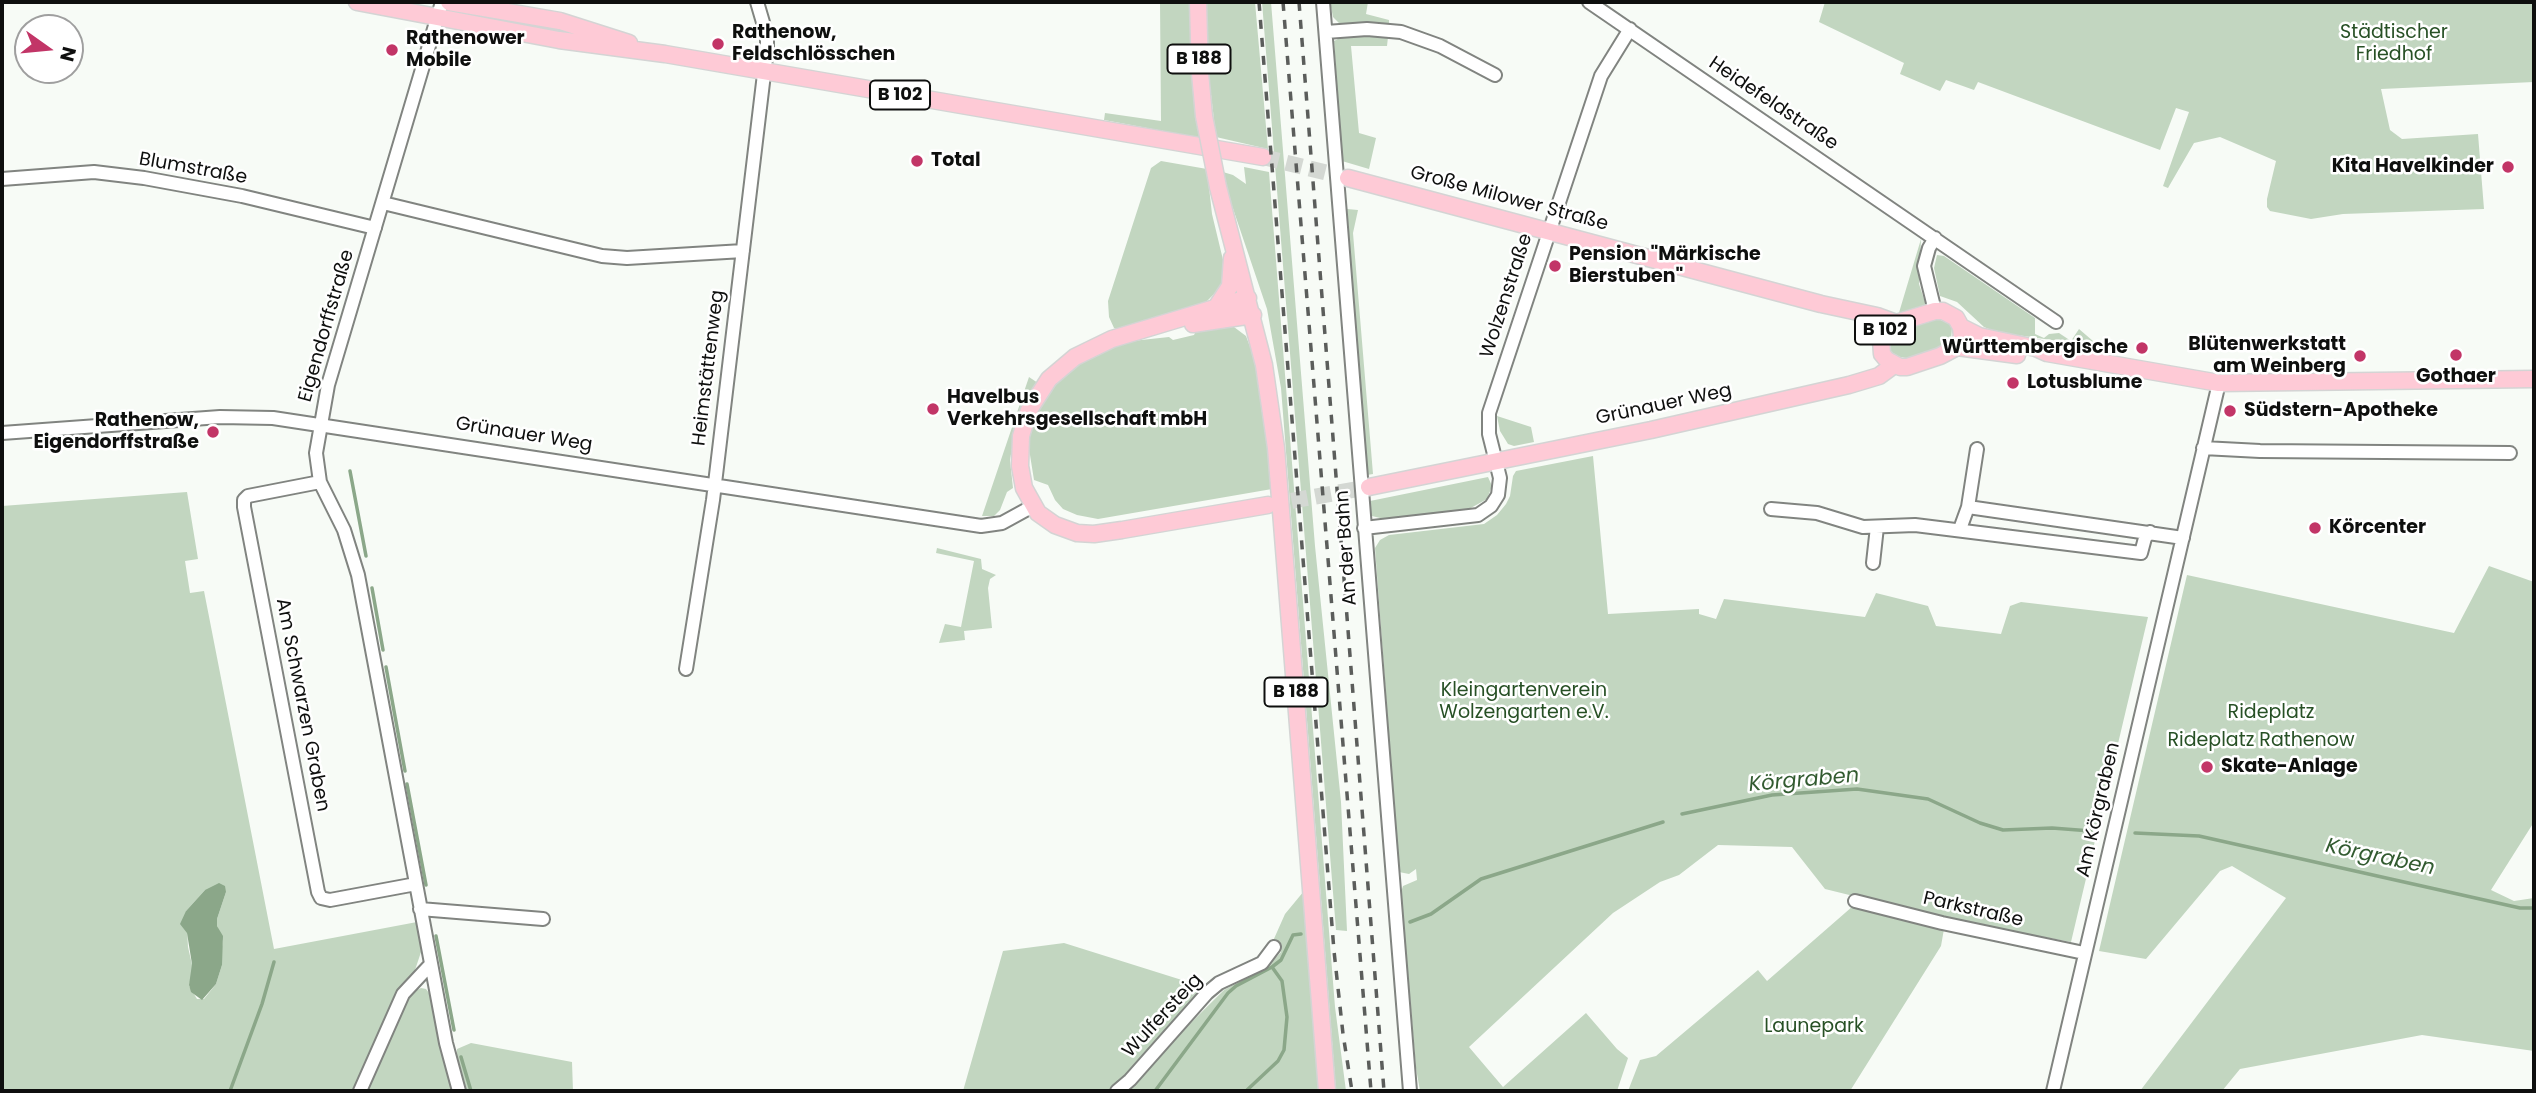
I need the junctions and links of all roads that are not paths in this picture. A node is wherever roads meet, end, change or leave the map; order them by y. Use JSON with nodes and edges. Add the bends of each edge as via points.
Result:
{"nodes":[{"id":1,"x":357,"y":2,"type":"edge"},
{"id":2,"x":449,"y":2,"type":"edge"},
{"id":3,"x":757,"y":2,"type":"edge"},
{"id":4,"x":1198,"y":2,"type":"edge"},
{"id":5,"x":1323,"y":2,"type":"edge"},
{"id":6,"x":1589,"y":2,"type":"edge"},
{"id":7,"x":440,"y":9,"type":"edge"},
{"id":8,"x":1630,"y":29,"type":"junction"},
{"id":9,"x":1326,"y":32,"type":"junction"},
{"id":10,"x":665,"y":54,"type":"junction"},
{"id":11,"x":765,"y":71,"type":"junction"},
{"id":12,"x":1495,"y":75,"type":"dead end"},
{"id":13,"x":1263,"y":157,"type":"tunnel mouth"},
{"id":14,"x":1348,"y":178,"type":"tunnel mouth"},
{"id":15,"x":2,"y":179,"type":"edge"},
{"id":16,"x":383,"y":203,"type":"junction"},
{"id":17,"x":375,"y":228,"type":"junction"},
{"id":18,"x":1549,"y":232,"type":"junction"},
{"id":19,"x":1935,"y":239,"type":"junction"},
{"id":20,"x":1233,"y":245,"type":"junction"},
{"id":21,"x":743,"y":251,"type":"junction"},
{"id":22,"x":1248,"y":298,"type":"junction"},
{"id":23,"x":1821,"y":304,"type":"junction"},
{"id":24,"x":1217,"y":306,"type":"junction"},
{"id":25,"x":1935,"y":311,"type":"junction"},
{"id":26,"x":1253,"y":315,"type":"junction"},
{"id":27,"x":2056,"y":322,"type":"dead end"},
{"id":28,"x":1896,"y":323,"type":"junction"},
{"id":29,"x":1961,"y":327,"type":"junction"},
{"id":30,"x":1128,"y":334,"type":"junction"},
{"id":31,"x":1882,"y":335,"type":"junction"},
{"id":32,"x":1957,"y":347,"type":"junction"},
{"id":33,"x":2047,"y":353,"type":"junction"},
{"id":34,"x":1888,"y":360,"type":"junction"},
{"id":35,"x":2534,"y":379,"type":"edge"},
{"id":36,"x":2219,"y":383,"type":"junction"},
{"id":37,"x":320,"y":425,"type":"junction"},
{"id":38,"x":2,"y":433,"type":"edge"},
{"id":39,"x":2203,"y":448,"type":"junction"},
{"id":40,"x":1977,"y":449,"type":"dead end"},
{"id":41,"x":2510,"y":453,"type":"dead end"},
{"id":42,"x":1498,"y":461,"type":"junction"},
{"id":43,"x":320,"y":482,"type":"junction"},
{"id":44,"x":714,"y":486,"type":"junction"},
{"id":45,"x":1369,"y":488,"type":"tunnel mouth"},
{"id":46,"x":1268,"y":505,"type":"tunnel mouth"},
{"id":47,"x":1033,"y":506,"type":"junction"},
{"id":48,"x":1968,"y":507,"type":"junction"},
{"id":49,"x":1771,"y":509,"type":"dead end"},
{"id":50,"x":1877,"y":527,"type":"junction"},
{"id":51,"x":1364,"y":528,"type":"junction"},
{"id":52,"x":1960,"y":529,"type":"junction"},
{"id":53,"x":2150,"y":532,"type":"junction"},
{"id":54,"x":2183,"y":538,"type":"junction"},
{"id":55,"x":1873,"y":564,"type":"dead end"},
{"id":56,"x":686,"y":669,"type":"dead end"},
{"id":57,"x":416,"y":884,"type":"junction"},
{"id":58,"x":1855,"y":901,"type":"dead end"},
{"id":59,"x":420,"y":909,"type":"junction"},
{"id":60,"x":543,"y":919,"type":"dead end"},
{"id":61,"x":1273,"y":947,"type":"dead end"},
{"id":62,"x":2084,"y":953,"type":"junction"},
{"id":63,"x":431,"y":964,"type":"junction"},
{"id":64,"x":360,"y":1091,"type":"edge"},
{"id":65,"x":459,"y":1091,"type":"edge"},
{"id":66,"x":1117,"y":1091,"type":"edge"},
{"id":67,"x":1327,"y":1091,"type":"edge"},
{"id":68,"x":1410,"y":1091,"type":"edge"},
{"id":69,"x":2053,"y":1091,"type":"edge"}],
"edges":[{"from":1,"to":7,"type":"main road","number":"B 102"},
{"from":2,"to":10,"type":"main road","number":"B 102","via":[[560,21]]},
{"from":3,"to":11,"type":"street","name":"Heimstättenweg","via":[[767,36]]},
{"from":4,"to":20,"type":"main road","number":"B 188","bridge":true,"via":[[1205,116]]},
{"from":5,"to":9,"type":"street","name":"An der Bahn"},
{"from":6,"to":8,"type":"street","name":"Heidefeldstraße"},
{"from":7,"to":10,"type":"main road","number":"B 102","via":[[559,40]]},
{"from":7,"to":16,"type":"street","name":"Eigendorffstraße"},
{"from":8,"to":18,"type":"street","name":"Wolzenstraße","via":[[1601,76]]},
{"from":8,"to":19,"type":"street","name":"Heidefeldstraße"},
{"from":9,"to":12,"type":"street","via":[[1401,32]]},
{"from":9,"to":51,"type":"street","name":"An der Bahn"},
{"from":10,"to":11,"type":"main road","number":"B 102"},
{"from":11,"to":13,"type":"main road","number":"B 102"},
{"from":11,"to":21,"type":"street","name":"Heimstättenweg"},
{"from":14,"to":18,"type":"main road","name":"Große Milower Straße","number":"B 102"},
{"from":15,"to":17,"type":"street","name":"Blumstraße","via":[[94,172],[144,178]]},
{"from":16,"to":17,"type":"street","name":"Eigendorffstraße"},
{"from":16,"to":21,"type":"street","via":[[602,256]]},
{"from":17,"to":37,"type":"street","name":"Eigendorffstraße"},
{"from":18,"to":23,"type":"main road","name":"Große Milower Straße","number":"B 102"},
{"from":18,"to":42,"type":"street","name":"Wolzenstraße","via":[[1488,419]]},
{"from":19,"to":25,"type":"street","via":[[1924,266]]},
{"from":19,"to":27,"type":"street","name":"Heidefeldstraße"},
{"from":20,"to":22,"type":"main road","number":"B 188"},
{"from":20,"to":24,"type":"main road","via":[[1230,286]]},
{"from":21,"to":44,"type":"street","name":"Heimstättenweg"},
{"from":22,"to":24,"type":"main road"},
{"from":22,"to":26,"type":"main road","number":"B 188"},
{"from":23,"to":28,"type":"main road","name":"Große Milower Straße","number":"B 102"},
{"from":23,"to":31,"type":"main road","name":"Große Milower Straße","number":"B 102","via":[[1870,323]]},
{"from":24,"to":30,"type":"main road"},
{"from":25,"to":28,"type":"main road","number":"B 102"},
{"from":25,"to":29,"type":"main road","number":"B 102","via":[[1950,314]]},
{"from":26,"to":30,"type":"main road"},
{"from":26,"to":67,"type":"main road","number":"B 188","via":[[1276,448]]},
{"from":28,"to":31,"type":"main road","number":"B 102"},
{"from":29,"to":32,"type":"main road"},
{"from":29,"to":33,"type":"main road","number":"B 102"},
{"from":30,"to":47,"type":"main road","via":[[1075,357],[1049,379],[1036,398],[1024,423],[1020,452],[1024,488]]},
{"from":31,"to":34,"type":"main road","number":"B 102"},
{"from":32,"to":33,"type":"main road","number":"B 102","via":[[2033,356]]},
{"from":32,"to":34,"type":"main road","number":"B 102","via":[[1907,367]]},
{"from":33,"to":36,"type":"main road","number":"B 102"},
{"from":34,"to":42,"type":"main road","name":"Grünauer Weg","via":[[1879,376]]},
{"from":35,"to":36,"type":"main road","number":"B 102"},
{"from":36,"to":39,"type":"street","name":"Am Körgraben"},
{"from":37,"to":38,"type":"street","name":"Grünauer Weg","via":[[248,416]]},
{"from":37,"to":43,"type":"street","name":"Eigendorffstraße","via":[[316,453]]},
{"from":37,"to":44,"type":"street","name":"Grünauer Weg"},
{"from":39,"to":41,"type":"street"},
{"from":39,"to":54,"type":"street","name":"Am Körgraben"},
{"from":40,"to":48,"type":"street"},
{"from":42,"to":45,"type":"main road","name":"Grünauer Weg"},
{"from":42,"to":51,"type":"street","via":[[1498,495],[1492,506],[1478,515]]},
{"from":43,"to":57,"type":"street","name":"Eigendorffstraße","via":[[344,530],[358,575]]},
{"from":43,"to":57,"type":"street","name":"Am Schwarzen Graben","via":[[244,500],[318,892],[322,899],[330,900]]},
{"from":44,"to":47,"type":"street","name":"Grünauer Weg","via":[[981,526],[1002,523]]},
{"from":44,"to":56,"type":"street","name":"Heimstättenweg"},
{"from":46,"to":47,"type":"main road","via":[[1094,534],[1062,528]]},
{"from":48,"to":52,"type":"street"},
{"from":48,"to":53,"type":"street"},
{"from":49,"to":50,"type":"street","via":[[1817,513]]},
{"from":50,"to":52,"type":"street"},
{"from":50,"to":55,"type":"street"},
{"from":51,"to":68,"type":"street","name":"An der Bahn"},
{"from":52,"to":53,"type":"street","via":[[2141,553]]},
{"from":53,"to":54,"type":"street"},
{"from":54,"to":62,"type":"street","name":"Am Körgraben"},
{"from":57,"to":59,"type":"street","name":"Eigendorffstraße"},
{"from":58,"to":62,"type":"street","name":"Parkstraße"},
{"from":59,"to":60,"type":"street"},
{"from":59,"to":63,"type":"street","name":"Eigendorffstraße"},
{"from":61,"to":66,"type":"street","name":"Wulfersteig","via":[[1262,963],[1207,993]]},
{"from":62,"to":69,"type":"street","name":"Am Körgraben"},
{"from":63,"to":64,"type":"street","via":[[403,995]]},
{"from":63,"to":65,"type":"street","name":"Eigendorffstraße"}]}
